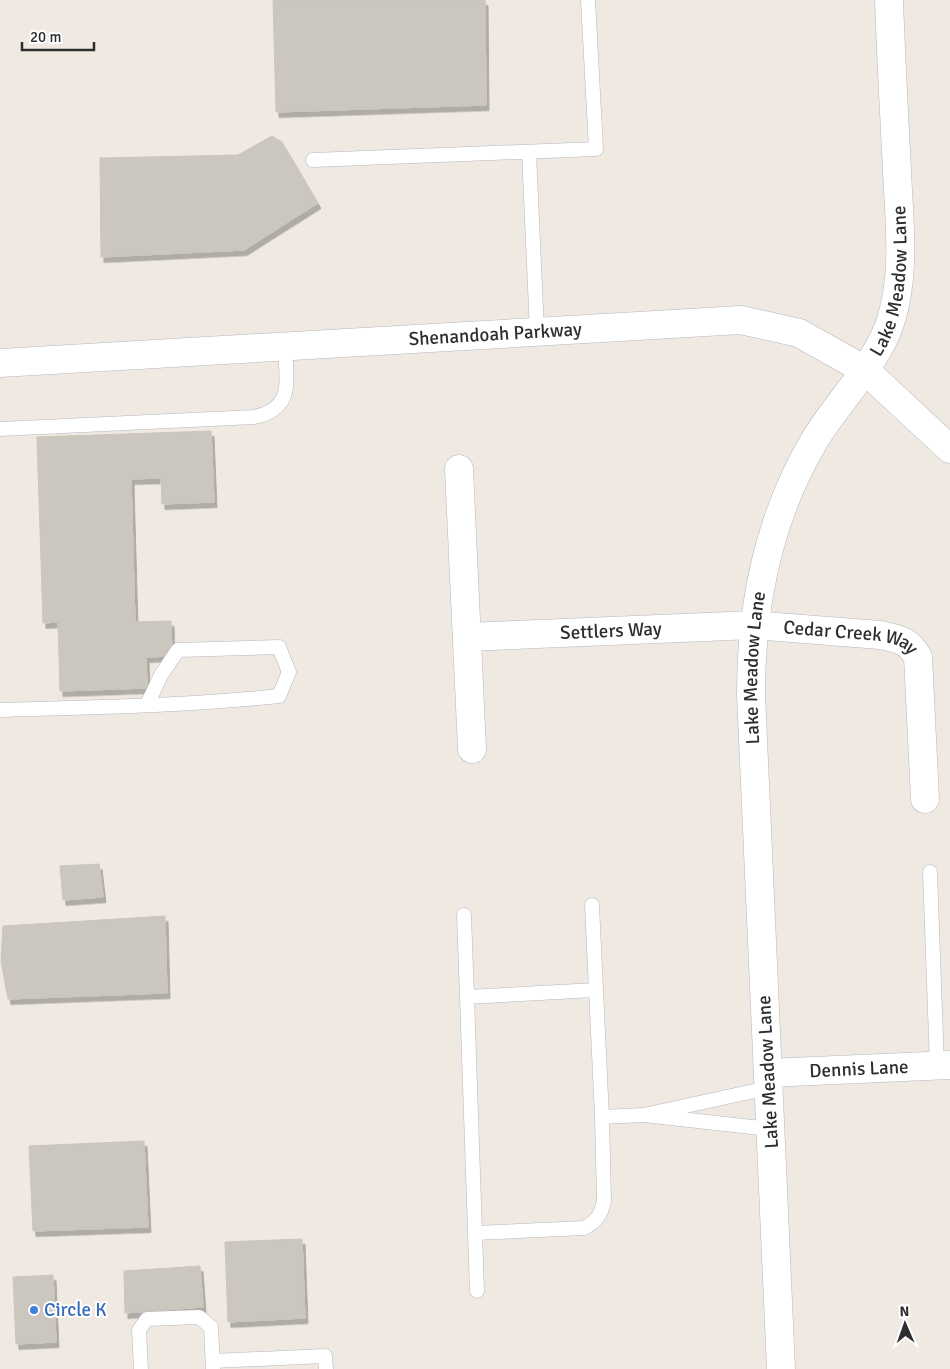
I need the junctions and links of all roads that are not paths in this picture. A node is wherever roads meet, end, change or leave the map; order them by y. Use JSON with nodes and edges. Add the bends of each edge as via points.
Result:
{"nodes":[{"id":1,"x":588,"y":0,"type":"edge"},
{"id":2,"x":889,"y":0,"type":"edge"},
{"id":3,"x":529,"y":152,"type":"junction"},
{"id":4,"x":313,"y":160,"type":"dead end"},
{"id":5,"x":537,"y":332,"type":"junction"},
{"id":6,"x":285,"y":347,"type":"junction"},
{"id":7,"x":0,"y":363,"type":"edge"},
{"id":8,"x":865,"y":370,"type":"junction"},
{"id":9,"x":0,"y":429,"type":"edge"},
{"id":10,"x":950,"y":449,"type":"edge"},
{"id":11,"x":459,"y":469,"type":"dead end"},
{"id":12,"x":754,"y":624,"type":"junction"},
{"id":13,"x":467,"y":637,"type":"junction"},
{"id":14,"x":147,"y":705,"type":"junction"},
{"id":15,"x":0,"y":710,"type":"edge"},
{"id":16,"x":472,"y":749,"type":"dead end"},
{"id":17,"x":925,"y":798,"type":"dead end"},
{"id":18,"x":930,"y":872,"type":"dead end"},
{"id":19,"x":592,"y":905,"type":"dead end"},
{"id":20,"x":464,"y":915,"type":"dead end"},
{"id":21,"x":596,"y":990,"type":"junction"},
{"id":22,"x":467,"y":997,"type":"junction"},
{"id":23,"x":944,"y":1065,"type":"edge"},
{"id":24,"x":768,"y":1081,"type":"junction"},
{"id":25,"x":644,"y":1115,"type":"junction"},
{"id":26,"x":602,"y":1117,"type":"junction"},
{"id":27,"x":770,"y":1129,"type":"junction"},
{"id":28,"x":475,"y":1232,"type":"junction"},
{"id":29,"x":477,"y":1291,"type":"dead end"},
{"id":30,"x":213,"y":1365,"type":"edge"},
{"id":31,"x":141,"y":1369,"type":"edge"},
{"id":32,"x":326,"y":1369,"type":"edge"},
{"id":33,"x":781,"y":1369,"type":"edge"}],
"edges":[{"from":1,"to":3,"type":"lane","via":[[596,150]]},
{"from":2,"to":8,"type":"street","name":"Lake Meadow Lane","via":[[902,264],[890,321]]},
{"from":3,"to":4,"type":"lane"},
{"from":3,"to":5,"type":"lane"},
{"from":5,"to":6,"type":"street","name":"Shenandoah Parkway"},
{"from":5,"to":8,"type":"street","name":"Shenandoah Parkway","via":[[741,320],[799,333]]},
{"from":6,"to":7,"type":"street","name":"Shenandoah Parkway"},
{"from":6,"to":9,"type":"lane","via":[[287,390],[279,406],[269,413],[254,417]]},
{"from":8,"to":10,"type":"street","name":"Shenandoah Parkway"},
{"from":8,"to":12,"type":"street","name":"Lake Meadow Lane","via":[[814,440],[792,482],[772,534],[760,579]]},
{"from":11,"to":13,"type":"street"},
{"from":12,"to":13,"type":"street","name":"Settlers Way"},
{"from":12,"to":17,"type":"street","name":"Cedar Creek Way","via":[[880,635],[911,645],[918,657]]},
{"from":12,"to":24,"type":"street","name":"Lake Meadow Lane","via":[[751,694]]},
{"from":13,"to":16,"type":"street"},
{"from":14,"to":14,"type":"lane","via":[[216,703],[279,696],[289,672],[279,647],[178,650],[161,674]]},
{"from":14,"to":15,"type":"lane"},
{"from":18,"to":23,"type":"lane"},
{"from":19,"to":21,"type":"lane"},
{"from":20,"to":22,"type":"lane"},
{"from":21,"to":22,"type":"lane"},
{"from":21,"to":26,"type":"lane"},
{"from":22,"to":28,"type":"lane"},
{"from":23,"to":24,"type":"street","name":"Dennis Lane"},
{"from":24,"to":25,"type":"lane"},
{"from":24,"to":27,"type":"street","name":"Lake Meadow Lane"},
{"from":25,"to":26,"type":"lane"},
{"from":25,"to":27,"type":"lane"},
{"from":26,"to":28,"type":"lane","via":[[604,1201],[602,1214],[595,1222],[584,1228]]},
{"from":27,"to":33,"type":"street","name":"Lake Meadow Lane"},
{"from":28,"to":29,"type":"lane"},
{"from":30,"to":31,"type":"lane","via":[[211,1326],[199,1316],[147,1319],[139,1330]]},
{"from":30,"to":32,"type":"lane","via":[[325,1356]]}]}
